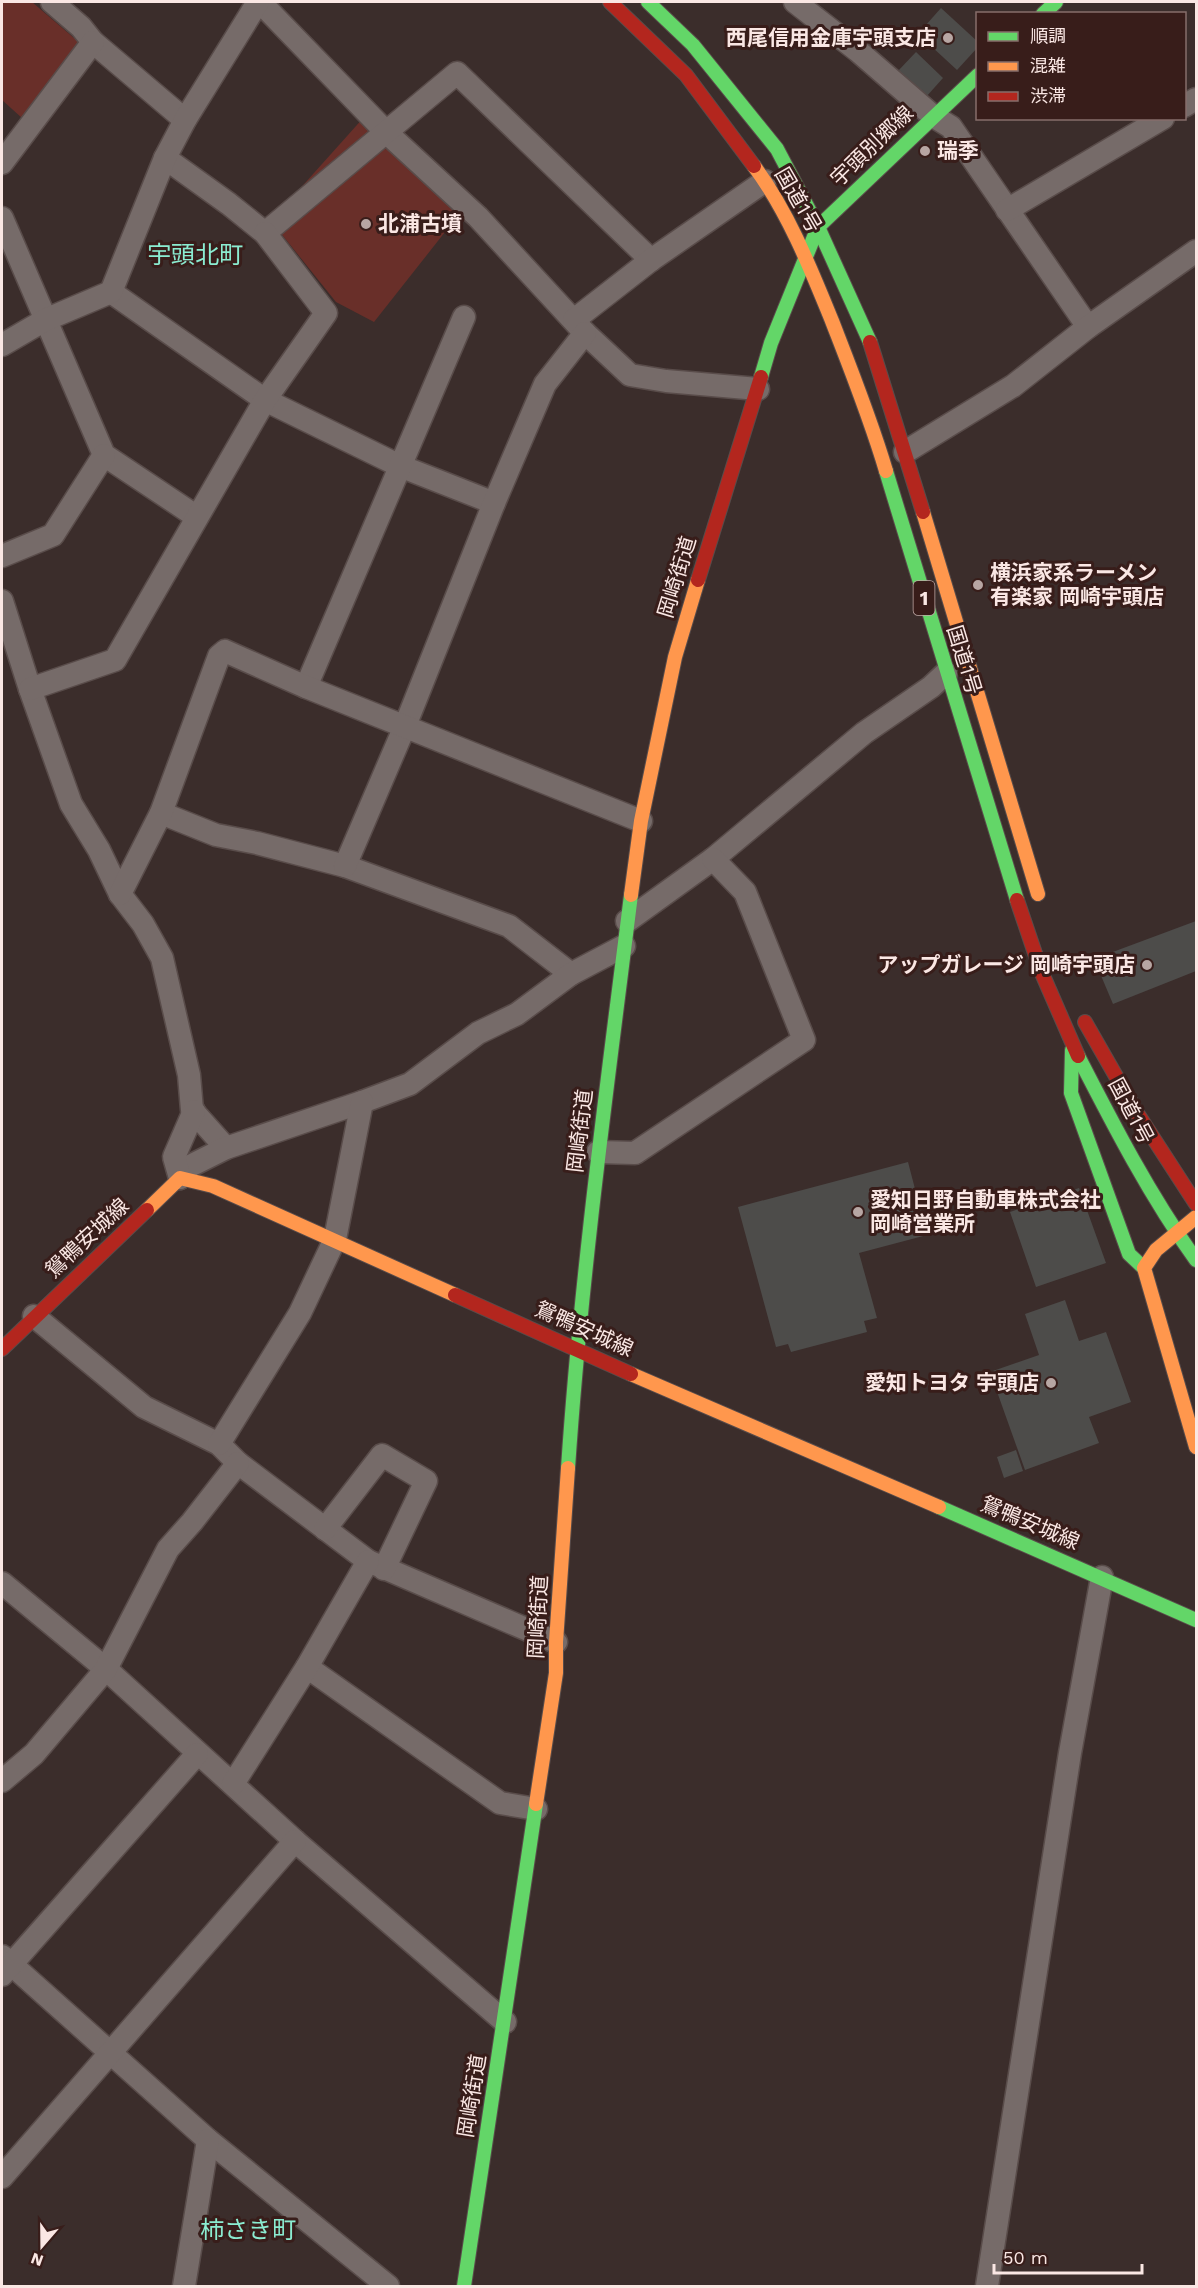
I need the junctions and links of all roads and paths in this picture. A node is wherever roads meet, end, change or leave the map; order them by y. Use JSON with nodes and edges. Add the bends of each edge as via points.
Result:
{"nodes":[{"id":1,"x":52,"y":2,"type":"edge"},
{"id":2,"x":259,"y":2,"type":"edge"},
{"id":3,"x":610,"y":2,"type":"edge"},
{"id":4,"x":648,"y":2,"type":"edge"},
{"id":5,"x":795,"y":2,"type":"edge"},
{"id":6,"x":93,"y":42,"type":"junction"},
{"id":7,"x":976,"y":77,"type":"edge"},
{"id":8,"x":933,"y":116,"type":"junction"},
{"id":9,"x":185,"y":120,"type":"junction"},
{"id":10,"x":1159,"y":120,"type":"edge"},
{"id":11,"x":387,"y":133,"type":"junction"},
{"id":12,"x":165,"y":158,"type":"junction"},
{"id":13,"x":2,"y":163,"type":"edge"},
{"id":14,"x":765,"y":181,"type":"junction"},
{"id":15,"x":1007,"y":210,"type":"junction"},
{"id":16,"x":2,"y":218,"type":"edge"},
{"id":17,"x":818,"y":227,"type":"junction"},
{"id":18,"x":265,"y":233,"type":"junction"},
{"id":19,"x":1196,"y":252,"type":"edge"},
{"id":20,"x":806,"y":256,"type":"junction"},
{"id":21,"x":651,"y":260,"type":"junction"},
{"id":22,"x":111,"y":292,"type":"junction"},
{"id":23,"x":464,"y":316,"type":"dead end"},
{"id":24,"x":45,"y":320,"type":"junction"},
{"id":25,"x":579,"y":326,"type":"junction"},
{"id":26,"x":1088,"y":327,"type":"junction"},
{"id":27,"x":2,"y":345,"type":"edge"},
{"id":28,"x":758,"y":388,"type":"junction"},
{"id":29,"x":265,"y":400,"type":"junction"},
{"id":30,"x":905,"y":452,"type":"junction"},
{"id":31,"x":104,"y":455,"type":"junction"},
{"id":32,"x":400,"y":465,"type":"junction"},
{"id":33,"x":494,"y":503,"type":"junction"},
{"id":34,"x":197,"y":517,"type":"junction"},
{"id":35,"x":2,"y":556,"type":"edge"},
{"id":36,"x":2,"y":601,"type":"edge"},
{"id":37,"x":946,"y":673,"type":"junction"},
{"id":38,"x":306,"y":687,"type":"junction"},
{"id":39,"x":30,"y":689,"type":"junction"},
{"id":40,"x":405,"y":726,"type":"junction"},
{"id":41,"x":161,"y":813,"type":"junction"},
{"id":42,"x":640,"y":821,"type":"junction"},
{"id":43,"x":712,"y":859,"type":"junction"},
{"id":44,"x":345,"y":866,"type":"junction"},
{"id":45,"x":120,"y":894,"type":"junction"},
{"id":46,"x":1042,"y":907,"type":"dead end"},
{"id":47,"x":627,"y":921,"type":"junction"},
{"id":48,"x":624,"y":945,"type":"junction"},
{"id":49,"x":571,"y":974,"type":"junction"},
{"id":50,"x":1078,"y":1005,"type":"dead end"},
{"id":51,"x":1072,"y":1044,"type":"junction"},
{"id":52,"x":362,"y":1102,"type":"junction"},
{"id":53,"x":194,"y":1112,"type":"junction"},
{"id":54,"x":226,"y":1148,"type":"junction"},
{"id":55,"x":598,"y":1152,"type":"junction"},
{"id":56,"x":180,"y":1178,"type":"junction"},
{"id":57,"x":1197,"y":1204,"type":"edge"},
{"id":58,"x":1197,"y":1217,"type":"edge"},
{"id":59,"x":1176,"y":1232,"type":"junction"},
{"id":60,"x":335,"y":1239,"type":"junction"},
{"id":61,"x":1197,"y":1260,"type":"edge"},
{"id":62,"x":1144,"y":1268,"type":"junction"},
{"id":63,"x":34,"y":1316,"type":"junction"},
{"id":64,"x":2,"y":1349,"type":"edge"},
{"id":65,"x":576,"y":1350,"type":"junction"},
{"id":66,"x":219,"y":1444,"type":"junction"},
{"id":67,"x":1197,"y":1447,"type":"edge"},
{"id":68,"x":238,"y":1463,"type":"junction"},
{"id":69,"x":325,"y":1529,"type":"junction"},
{"id":70,"x":376,"y":1565,"type":"junction"},
{"id":71,"x":1102,"y":1577,"type":"junction"},
{"id":72,"x":2,"y":1583,"type":"edge"},
{"id":73,"x":1197,"y":1620,"type":"edge"},
{"id":74,"x":556,"y":1642,"type":"junction"},
{"id":75,"x":307,"y":1667,"type":"junction"},
{"id":76,"x":106,"y":1670,"type":"junction"},
{"id":77,"x":196,"y":1754,"type":"junction"},
{"id":78,"x":2,"y":1781,"type":"edge"},
{"id":79,"x":233,"y":1784,"type":"junction"},
{"id":80,"x":536,"y":1809,"type":"junction"},
{"id":81,"x":295,"y":1841,"type":"junction"},
{"id":82,"x":5,"y":1965,"type":"edge"},
{"id":83,"x":505,"y":2022,"type":"junction"},
{"id":84,"x":110,"y":2052,"type":"junction"},
{"id":85,"x":208,"y":2140,"type":"junction"},
{"id":86,"x":2,"y":2177,"type":"edge"},
{"id":87,"x":184,"y":2286,"type":"edge"},
{"id":88,"x":388,"y":2286,"type":"edge"},
{"id":89,"x":464,"y":2286,"type":"edge"},
{"id":90,"x":987,"y":2286,"type":"edge"}],
"edges":[{"from":1,"to":6,"type":"street"},
{"from":2,"to":9,"type":"street"},
{"from":2,"to":11,"type":"street"},
{"from":3,"to":14,"type":"main road","name":"国道1号","number":"1","via":[[686,75]]},
{"from":4,"to":17,"type":"main road","name":"国道1号","number":"1","via":[[693,45],[777,149]]},
{"from":5,"to":8,"type":"street"},
{"from":6,"to":9,"type":"street"},
{"from":6,"to":13,"type":"street"},
{"from":7,"to":8,"type":"main road","name":"宇頭別郷線"},
{"from":8,"to":15,"type":"street","via":[[951,127]]},
{"from":8,"to":17,"type":"main road","name":"宇頭別郷線"},
{"from":9,"to":12,"type":"street"},
{"from":10,"to":15,"type":"street"},
{"from":11,"to":18,"type":"street"},
{"from":11,"to":21,"type":"street","via":[[457,73]]},
{"from":11,"to":25,"type":"street","via":[[478,217]]},
{"from":12,"to":18,"type":"street"},
{"from":12,"to":22,"type":"street"},
{"from":14,"to":20,"type":"main road","name":"国道1号","number":"1"},
{"from":14,"to":21,"type":"street"},
{"from":15,"to":26,"type":"street"},
{"from":16,"to":24,"type":"street"},
{"from":17,"to":20,"type":"main road","name":"宇頭別郷線"},
{"from":17,"to":30,"type":"main road","name":"国道1号","number":"1","via":[[868,336]]},
{"from":18,"to":29,"type":"street","via":[[326,313]]},
{"from":19,"to":26,"type":"street"},
{"from":20,"to":28,"type":"main road","name":"岡崎街道","via":[[771,343]]},
{"from":20,"to":37,"type":"main road","name":"国道1号","number":"1","via":[[884,465]]},
{"from":21,"to":25,"type":"street"},
{"from":22,"to":24,"type":"street"},
{"from":22,"to":29,"type":"street"},
{"from":23,"to":32,"type":"street"},
{"from":24,"to":27,"type":"street"},
{"from":24,"to":31,"type":"street"},
{"from":25,"to":28,"type":"street","via":[[630,375]]},
{"from":25,"to":33,"type":"street","via":[[545,384]]},
{"from":26,"to":30,"type":"street","via":[[1013,386]]},
{"from":28,"to":42,"type":"main road","name":"岡崎街道","via":[[675,657]]},
{"from":29,"to":32,"type":"street"},
{"from":29,"to":34,"type":"street"},
{"from":30,"to":46,"type":"main road","name":"国道1号","number":"1"},
{"from":31,"to":34,"type":"street"},
{"from":31,"to":35,"type":"street","via":[[53,535]]},
{"from":32,"to":33,"type":"street"},
{"from":32,"to":38,"type":"street"},
{"from":33,"to":40,"type":"street"},
{"from":34,"to":39,"type":"street","via":[[115,660]]},
{"from":36,"to":39,"type":"street"},
{"from":37,"to":43,"type":"street","via":[[864,733]]},
{"from":37,"to":51,"type":"main road","name":"国道1号","number":"1","via":[[1002,856]]},
{"from":38,"to":40,"type":"street"},
{"from":38,"to":41,"type":"street","via":[[225,651],[219,656]]},
{"from":39,"to":45,"type":"street","via":[[71,804]]},
{"from":40,"to":42,"type":"street"},
{"from":40,"to":44,"type":"street"},
{"from":41,"to":44,"type":"street","via":[[216,835]]},
{"from":41,"to":45,"type":"street"},
{"from":42,"to":47,"type":"main road","name":"岡崎街道"},
{"from":43,"to":47,"type":"street"},
{"from":43,"to":55,"type":"street","via":[[746,892],[804,1040],[635,1153]]},
{"from":44,"to":49,"type":"street","via":[[509,926]]},
{"from":45,"to":53,"type":"street","via":[[162,958]]},
{"from":47,"to":48,"type":"main road","name":"岡崎街道"},
{"from":48,"to":49,"type":"street"},
{"from":48,"to":55,"type":"main road","name":"岡崎街道"},
{"from":49,"to":52,"type":"street","via":[[517,1014],[478,1033],[410,1084]]},
{"from":50,"to":57,"type":"main road","name":"国道1号","via":[[1137,1113]]},
{"from":51,"to":59,"type":"main road","name":"国道1号","number":"1"},
{"from":51,"to":62,"type":"main road","via":[[1071,1093],[1129,1254]]},
{"from":52,"to":54,"type":"street"},
{"from":52,"to":60,"type":"street"},
{"from":53,"to":54,"type":"street"},
{"from":53,"to":56,"type":"street","via":[[174,1157]]},
{"from":54,"to":56,"type":"street","via":[[190,1166]]},
{"from":55,"to":65,"type":"main road","name":"岡崎街道"},
{"from":56,"to":60,"type":"main road","name":"鴛鴨安城線","via":[[213,1186]]},
{"from":56,"to":63,"type":"main road","name":"鴛鴨安城線"},
{"from":58,"to":59,"type":"main road"},
{"from":59,"to":61,"type":"main road","name":"国道1号","number":"1"},
{"from":59,"to":62,"type":"main road","via":[[1155,1250]]},
{"from":60,"to":65,"type":"main road","name":"鴛鴨安城線"},
{"from":60,"to":66,"type":"street","via":[[300,1313]]},
{"from":62,"to":67,"type":"main road"},
{"from":63,"to":64,"type":"main road","name":"鴛鴨安城線"},
{"from":63,"to":66,"type":"street","via":[[144,1407]]},
{"from":65,"to":71,"type":"main road","name":"鴛鴨安城線"},
{"from":65,"to":74,"type":"main road","name":"岡崎街道"},
{"from":66,"to":68,"type":"street"},
{"from":68,"to":69,"type":"street"},
{"from":68,"to":76,"type":"street","via":[[168,1549]]},
{"from":69,"to":70,"type":"street"},
{"from":69,"to":70,"type":"street","via":[[382,1455],[426,1481]]},
{"from":70,"to":74,"type":"street"},
{"from":70,"to":75,"type":"street"},
{"from":71,"to":73,"type":"main road","name":"鴛鴨安城線"},
{"from":71,"to":90,"type":"street","via":[[1070,1754]]},
{"from":72,"to":76,"type":"street"},
{"from":74,"to":80,"type":"main road","name":"岡崎街道","via":[[556,1673]]},
{"from":75,"to":79,"type":"street"},
{"from":75,"to":80,"type":"street","via":[[500,1803]]},
{"from":76,"to":77,"type":"street"},
{"from":76,"to":78,"type":"street","via":[[34,1754]]},
{"from":77,"to":79,"type":"street"},
{"from":77,"to":82,"type":"street"},
{"from":79,"to":81,"type":"street"},
{"from":80,"to":83,"type":"main road","name":"岡崎街道"},
{"from":81,"to":83,"type":"street"},
{"from":81,"to":84,"type":"street"},
{"from":82,"to":84,"type":"street"},
{"from":83,"to":89,"type":"main road","name":"岡崎街道"},
{"from":84,"to":85,"type":"street"},
{"from":84,"to":86,"type":"street"},
{"from":85,"to":87,"type":"street"},
{"from":85,"to":88,"type":"street"}]}
